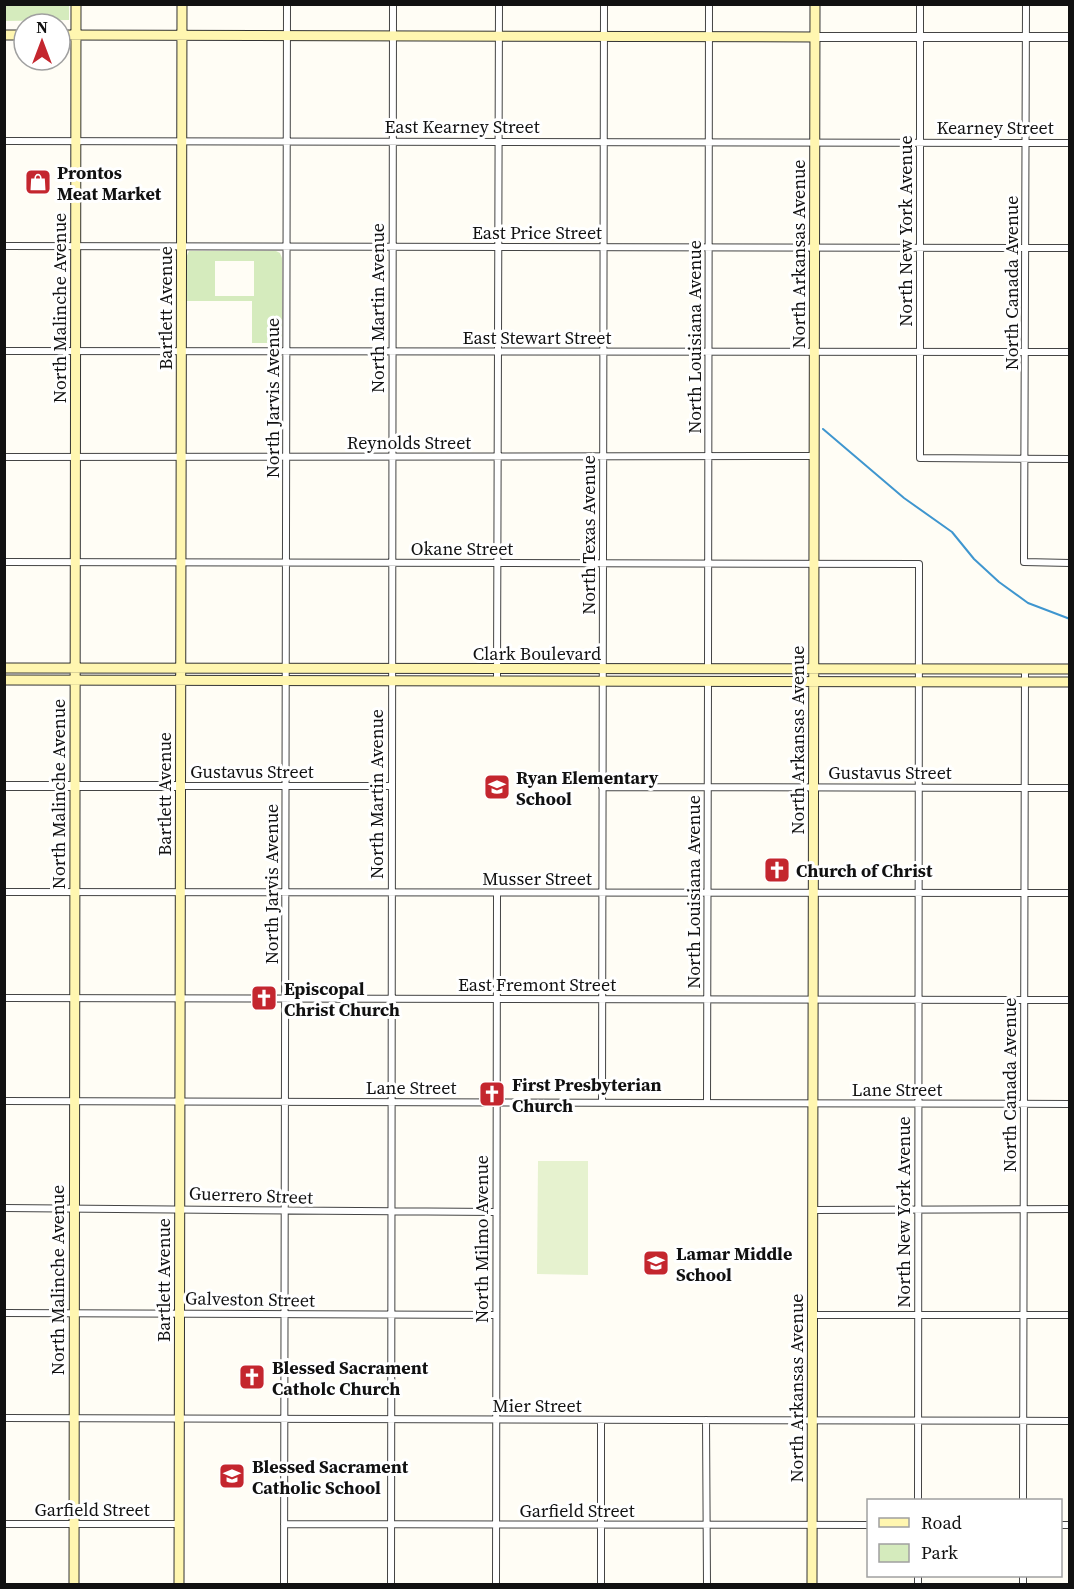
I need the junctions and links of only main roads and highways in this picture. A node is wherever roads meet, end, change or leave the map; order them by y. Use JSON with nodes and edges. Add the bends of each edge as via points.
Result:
{"nodes":[{"id":1,"x":76,"y":4,"type":"edge"},
{"id":2,"x":182,"y":4,"type":"edge"},
{"id":3,"x":815,"y":4,"type":"edge"},
{"id":4,"x":72,"y":35,"type":"edge"},
{"id":5,"x":76,"y":35,"type":"junction"},
{"id":6,"x":182,"y":35,"type":"junction"},
{"id":7,"x":815,"y":37,"type":"junction"},
{"id":8,"x":4,"y":668,"type":"edge"},
{"id":9,"x":75,"y":668,"type":"junction"},
{"id":10,"x":180,"y":668,"type":"junction"},
{"id":11,"x":1070,"y":669,"type":"edge"},
{"id":12,"x":813,"y":670,"type":"junction"},
{"id":13,"x":4,"y":680,"type":"edge"},
{"id":14,"x":75,"y":680,"type":"junction"},
{"id":15,"x":180,"y":680,"type":"junction"},
{"id":16,"x":813,"y":681,"type":"junction"},
{"id":17,"x":1070,"y":682,"type":"edge"},
{"id":18,"x":74,"y":1584,"type":"edge"},
{"id":19,"x":179,"y":1584,"type":"edge"},
{"id":20,"x":812,"y":1584,"type":"edge"}],
"edges":[{"from":1,"to":5,"type":"main road","name":"North Malinche Avenue"},
{"from":2,"to":6,"type":"main road","name":"Bartlett Avenue"},
{"from":3,"to":7,"type":"main road","name":"North Arkansas Avenue"},
{"from":4,"to":5,"type":"main road"},
{"from":5,"to":6,"type":"main road"},
{"from":5,"to":9,"type":"main road","name":"North Malinche Avenue"},
{"from":6,"to":7,"type":"main road"},
{"from":6,"to":10,"type":"main road","name":"Bartlett Avenue"},
{"from":7,"to":12,"type":"main road","name":"North Arkansas Avenue"},
{"from":8,"to":9,"type":"main road","name":"Clark Boulevard"},
{"from":9,"to":10,"type":"main road","name":"Clark Boulevard"},
{"from":9,"to":14,"type":"main road","name":"North Malinche Avenue"},
{"from":10,"to":12,"type":"main road","name":"Clark Boulevard"},
{"from":10,"to":15,"type":"main road","name":"Bartlett Avenue"},
{"from":11,"to":12,"type":"main road","name":"Clark Boulevard"},
{"from":12,"to":16,"type":"main road","name":"North Arkansas Avenue"},
{"from":13,"to":14,"type":"main road","name":"Clark Boulevard"},
{"from":14,"to":15,"type":"main road","name":"Clark Boulevard"},
{"from":14,"to":18,"type":"main road","name":"North Malinche Avenue"},
{"from":15,"to":16,"type":"main road","name":"Clark Boulevard"},
{"from":15,"to":19,"type":"main road","name":"Bartlett Avenue"},
{"from":16,"to":17,"type":"main road","name":"Clark Boulevard"},
{"from":16,"to":20,"type":"main road","name":"North Arkansas Avenue"}]}
